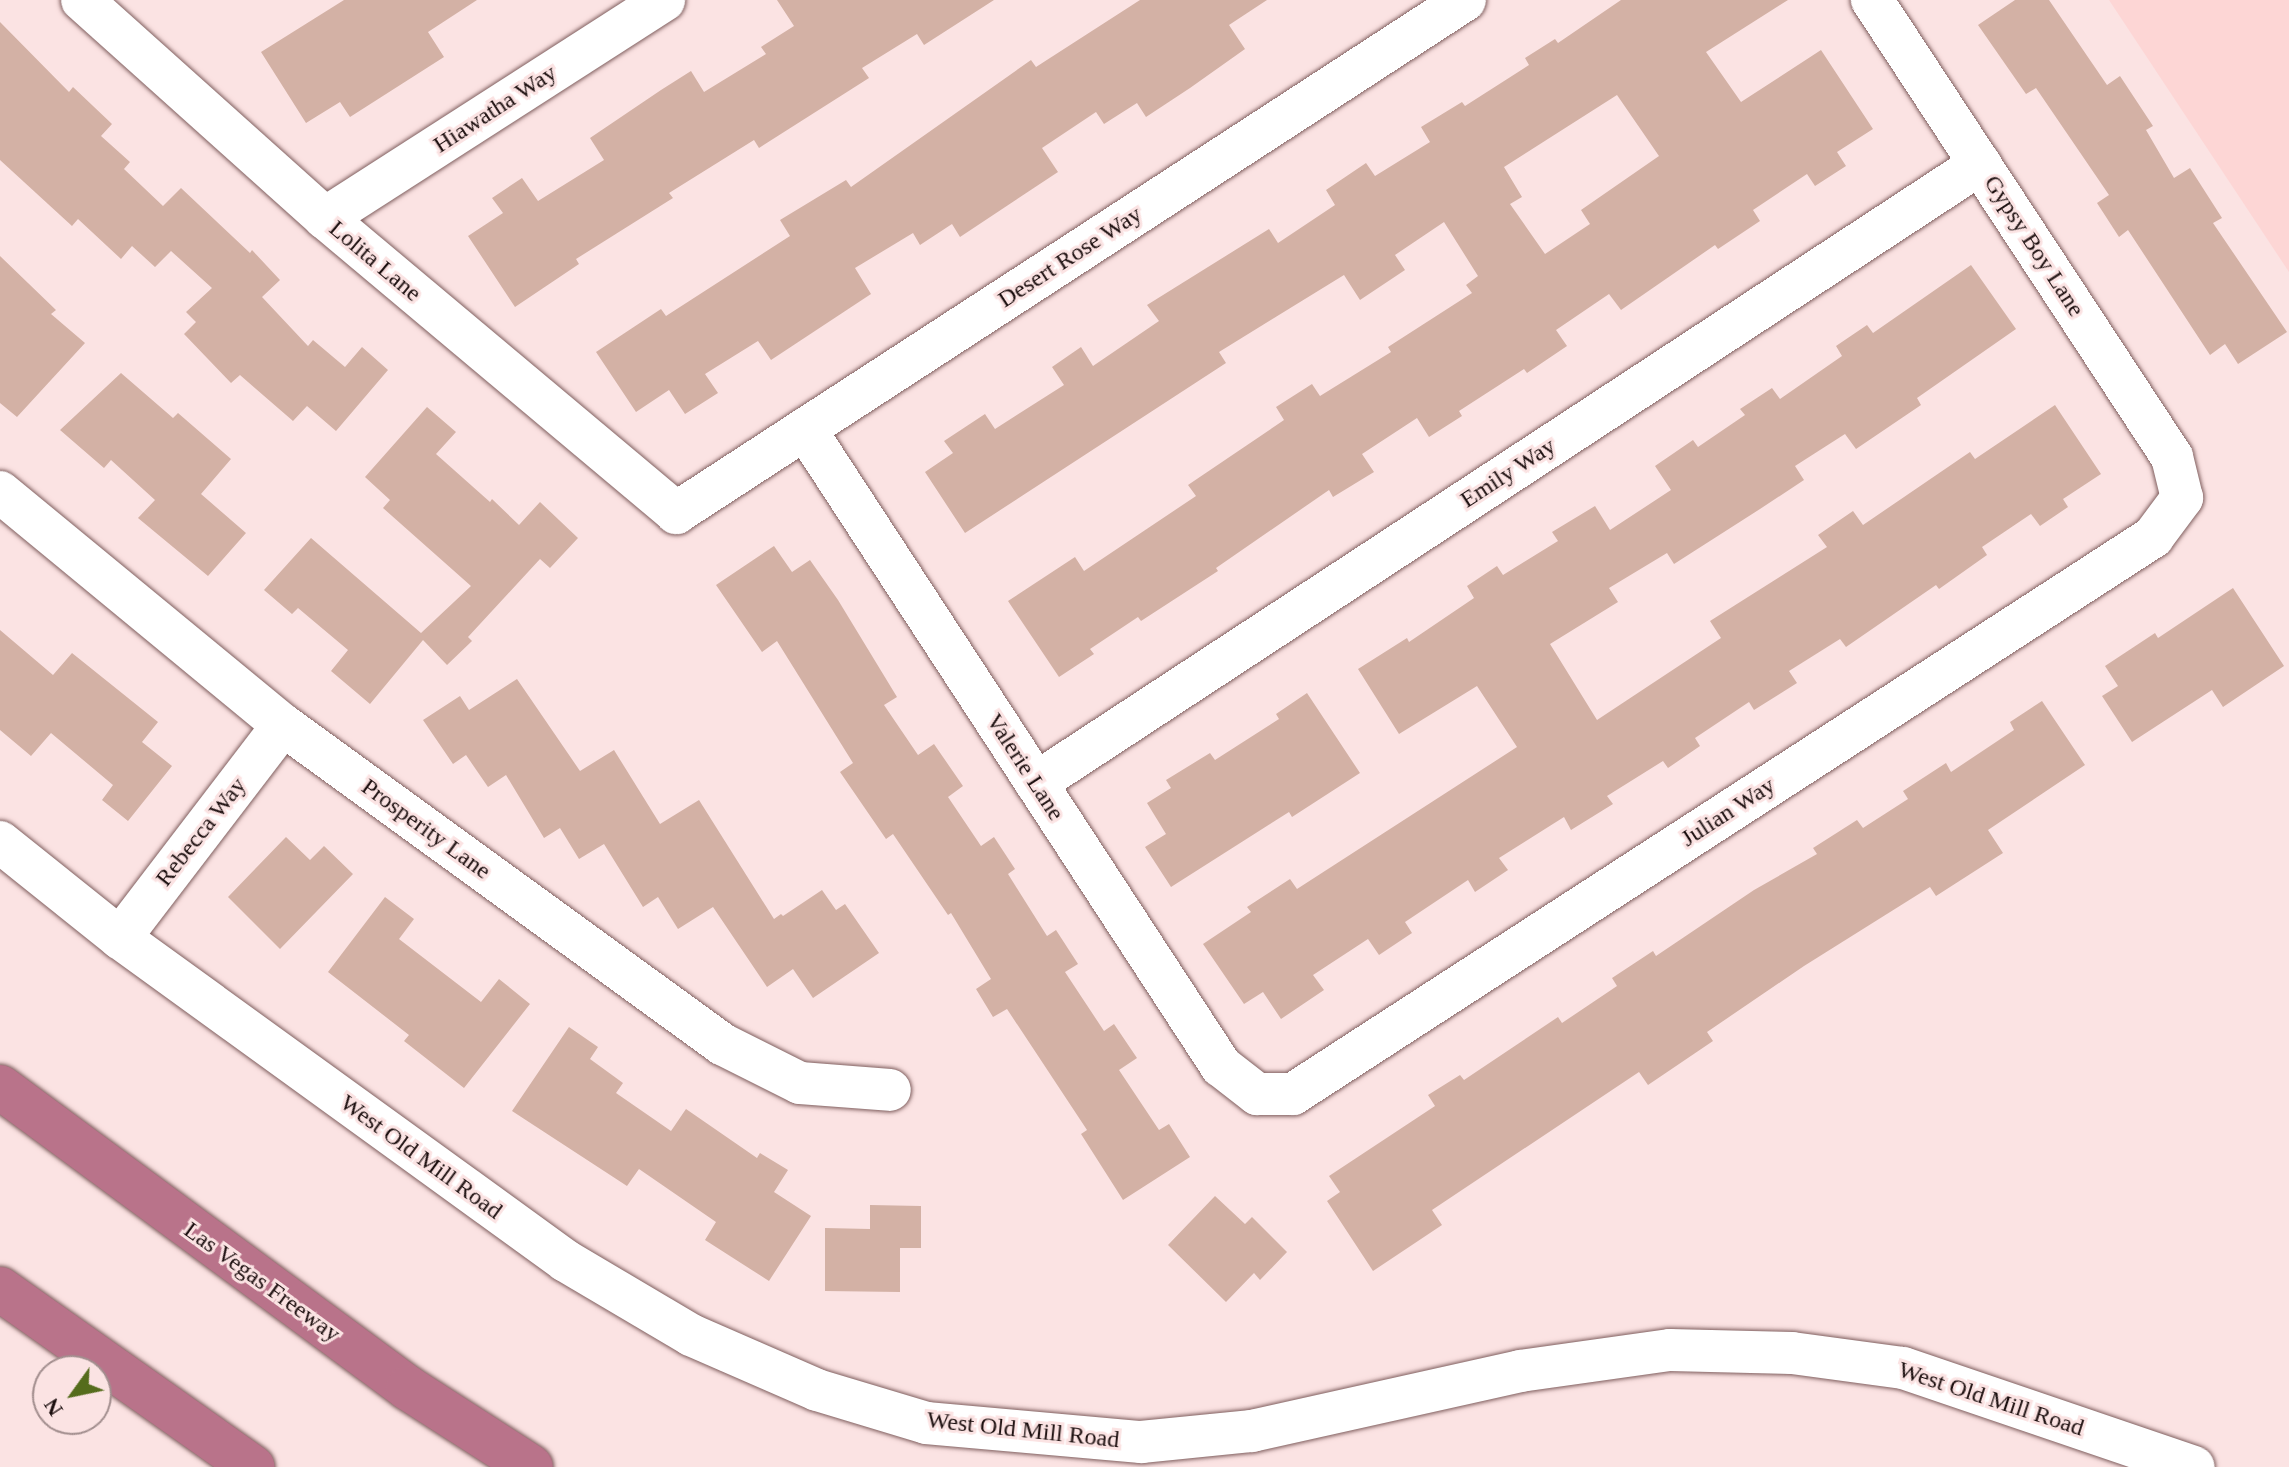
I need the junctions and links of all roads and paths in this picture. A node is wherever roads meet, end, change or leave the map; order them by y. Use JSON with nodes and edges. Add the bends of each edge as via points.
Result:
{"nodes":[{"id":1,"x":82,"y":0,"type":"edge"},
{"id":2,"x":664,"y":0,"type":"edge"},
{"id":3,"x":1465,"y":0,"type":"edge"},
{"id":4,"x":1872,"y":0,"type":"edge"},
{"id":5,"x":1980,"y":164,"type":"junction"},
{"id":6,"x":325,"y":218,"type":"junction"},
{"id":7,"x":805,"y":429,"type":"junction"},
{"id":8,"x":0,"y":492,"type":"edge"},
{"id":9,"x":2182,"y":498,"type":"joint"},
{"id":10,"x":676,"y":513,"type":"joint"},
{"id":11,"x":283,"y":725,"type":"junction"},
{"id":12,"x":1036,"y":783,"type":"junction"},
{"id":13,"x":0,"y":842,"type":"edge"},
{"id":14,"x":120,"y":938,"type":"junction"},
{"id":15,"x":0,"y":1087,"type":"edge"},
{"id":16,"x":890,"y":1090,"type":"dead end"},
{"id":17,"x":1257,"y":1094,"type":"joint"},
{"id":18,"x":0,"y":1289,"type":"edge"},
{"id":19,"x":252,"y":1467,"type":"edge"},
{"id":20,"x":531,"y":1467,"type":"edge"},
{"id":21,"x":2194,"y":1467,"type":"edge"}],
"edges":[{"from":1,"to":6,"type":"street","name":"Lolita Lane"},
{"from":2,"to":6,"type":"street","name":"Hiawatha Way"},
{"from":3,"to":7,"type":"street","name":"Desert Rose Way"},
{"from":4,"to":5,"type":"street","name":"Gypsy Boy Lane"},
{"from":5,"to":9,"type":"street","name":"Gypsy Boy Lane","via":[[2172,457]]},
{"from":5,"to":12,"type":"street","name":"Emily Way"},
{"from":6,"to":10,"type":"street","name":"Lolita Lane"},
{"from":7,"to":10,"type":"street","name":"Desert Rose Way"},
{"from":7,"to":12,"type":"street","name":"Valerie Lane"},
{"from":8,"to":11,"type":"street","name":"Prosperity Lane"},
{"from":9,"to":17,"type":"street","name":"Julian Way","via":[[2153,537],[1293,1094]]},
{"from":11,"to":14,"type":"street","name":"Rebecca Way"},
{"from":11,"to":16,"type":"street","name":"Prosperity Lane","via":[[722,1044],[800,1083]]},
{"from":12,"to":17,"type":"street","name":"Valerie Lane","via":[[1221,1066]]},
{"from":13,"to":14,"type":"street","name":"West Old Mill Road"},
{"from":14,"to":21,"type":"street","name":"West Old Mill Road","via":[[566,1261],[691,1335],[817,1390],[926,1423],[1141,1442],[1252,1431],[1550,1367],[1670,1350],[1792,1353],[1903,1368]]},
{"from":15,"to":20,"type":"highway","name":"Las Vegas Freeway","via":[[408,1388]]},
{"from":18,"to":19,"type":"highway"}]}
